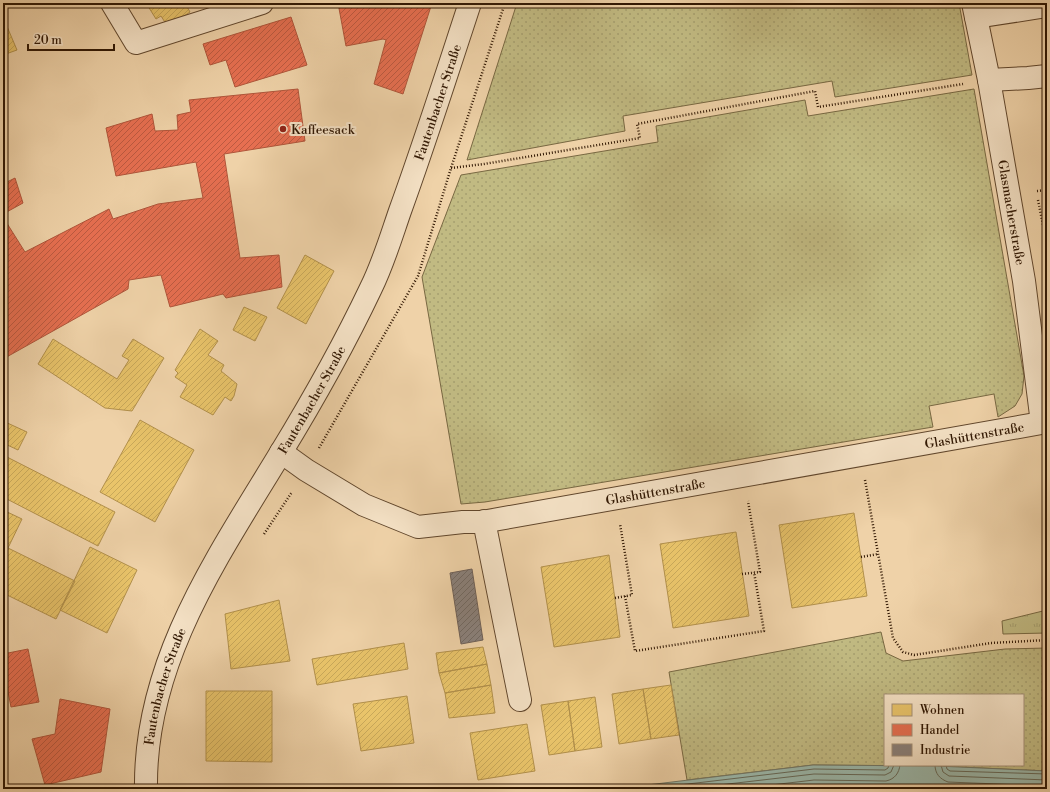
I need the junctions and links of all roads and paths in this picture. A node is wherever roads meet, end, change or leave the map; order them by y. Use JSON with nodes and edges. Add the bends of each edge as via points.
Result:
{"nodes":[{"id":1,"x":112,"y":3,"type":"edge"},
{"id":2,"x":262,"y":3,"type":"edge"},
{"id":3,"x":470,"y":3,"type":"edge"},
{"id":4,"x":1047,"y":6,"type":"edge"},
{"id":5,"x":221,"y":9,"type":"edge"},
{"id":6,"x":974,"y":10,"type":"edge"},
{"id":7,"x":1047,"y":76,"type":"edge"},
{"id":8,"x":989,"y":80,"type":"junction"},
{"id":9,"x":451,"y":168,"type":"dead end"},
{"id":10,"x":1047,"y":190,"type":"edge"},
{"id":11,"x":1037,"y":191,"type":"dead end"},
{"id":12,"x":1045,"y":422,"type":"edge"},
{"id":13,"x":281,"y":452,"type":"junction"},
{"id":14,"x":861,"y":455,"type":"junction"},
{"id":15,"x":743,"y":476,"type":"junction"},
{"id":16,"x":615,"y":498,"type":"junction"},
{"id":17,"x":484,"y":521,"type":"junction"},
{"id":18,"x":878,"y":554,"type":"junction"},
{"id":19,"x":861,"y":557,"type":"dead end"},
{"id":20,"x":754,"y":572,"type":"junction"},
{"id":21,"x":742,"y":574,"type":"dead end"},
{"id":22,"x":625,"y":596,"type":"junction"},
{"id":23,"x":615,"y":598,"type":"dead end"},
{"id":24,"x":1047,"y":640,"type":"edge"},
{"id":25,"x":520,"y":700,"type":"dead end"},
{"id":26,"x":146,"y":789,"type":"edge"}],
"edges":[{"from":1,"to":5,"type":"street","via":[[136,42]]},
{"from":2,"to":5,"type":"street"},
{"from":3,"to":13,"type":"street","name":"Fautenbacher Straße","via":[[414,172],[373,285],[340,352]]},
{"from":4,"to":6,"type":"street"},
{"from":6,"to":8,"type":"street","name":"Glasmacherstraße"},
{"from":7,"to":8,"type":"street"},
{"from":8,"to":9,"type":"path","via":[[818,107],[815,91],[637,124],[640,138]]},
{"from":8,"to":12,"type":"street","name":"Glasmacherstraße","via":[[1024,280]]},
{"from":10,"to":11,"type":"path"},
{"from":12,"to":14,"type":"street","name":"Glashüttenstraße"},
{"from":13,"to":17,"type":"street","name":"Glashüttenstraße","via":[[364,504],[418,528]]},
{"from":13,"to":26,"type":"street","name":"Fautenbacher Straße","via":[[218,556],[193,602],[179,635],[160,685],[146,765]]},
{"from":14,"to":15,"type":"street","name":"Glashüttenstraße"},
{"from":14,"to":18,"type":"path"},
{"from":15,"to":16,"type":"street","name":"Glashüttenstraße"},
{"from":15,"to":20,"type":"path","via":[[760,572]]},
{"from":16,"to":17,"type":"street","name":"Glashüttenstraße"},
{"from":16,"to":22,"type":"path","via":[[632,595]]},
{"from":17,"to":25,"type":"street"},
{"from":18,"to":19,"type":"path"},
{"from":18,"to":24,"type":"path","via":[[893,638],[903,652],[914,655],[991,643]]},
{"from":20,"to":21,"type":"path"},
{"from":20,"to":22,"type":"path","via":[[764,631],[635,651]]},
{"from":22,"to":23,"type":"path"}]}
